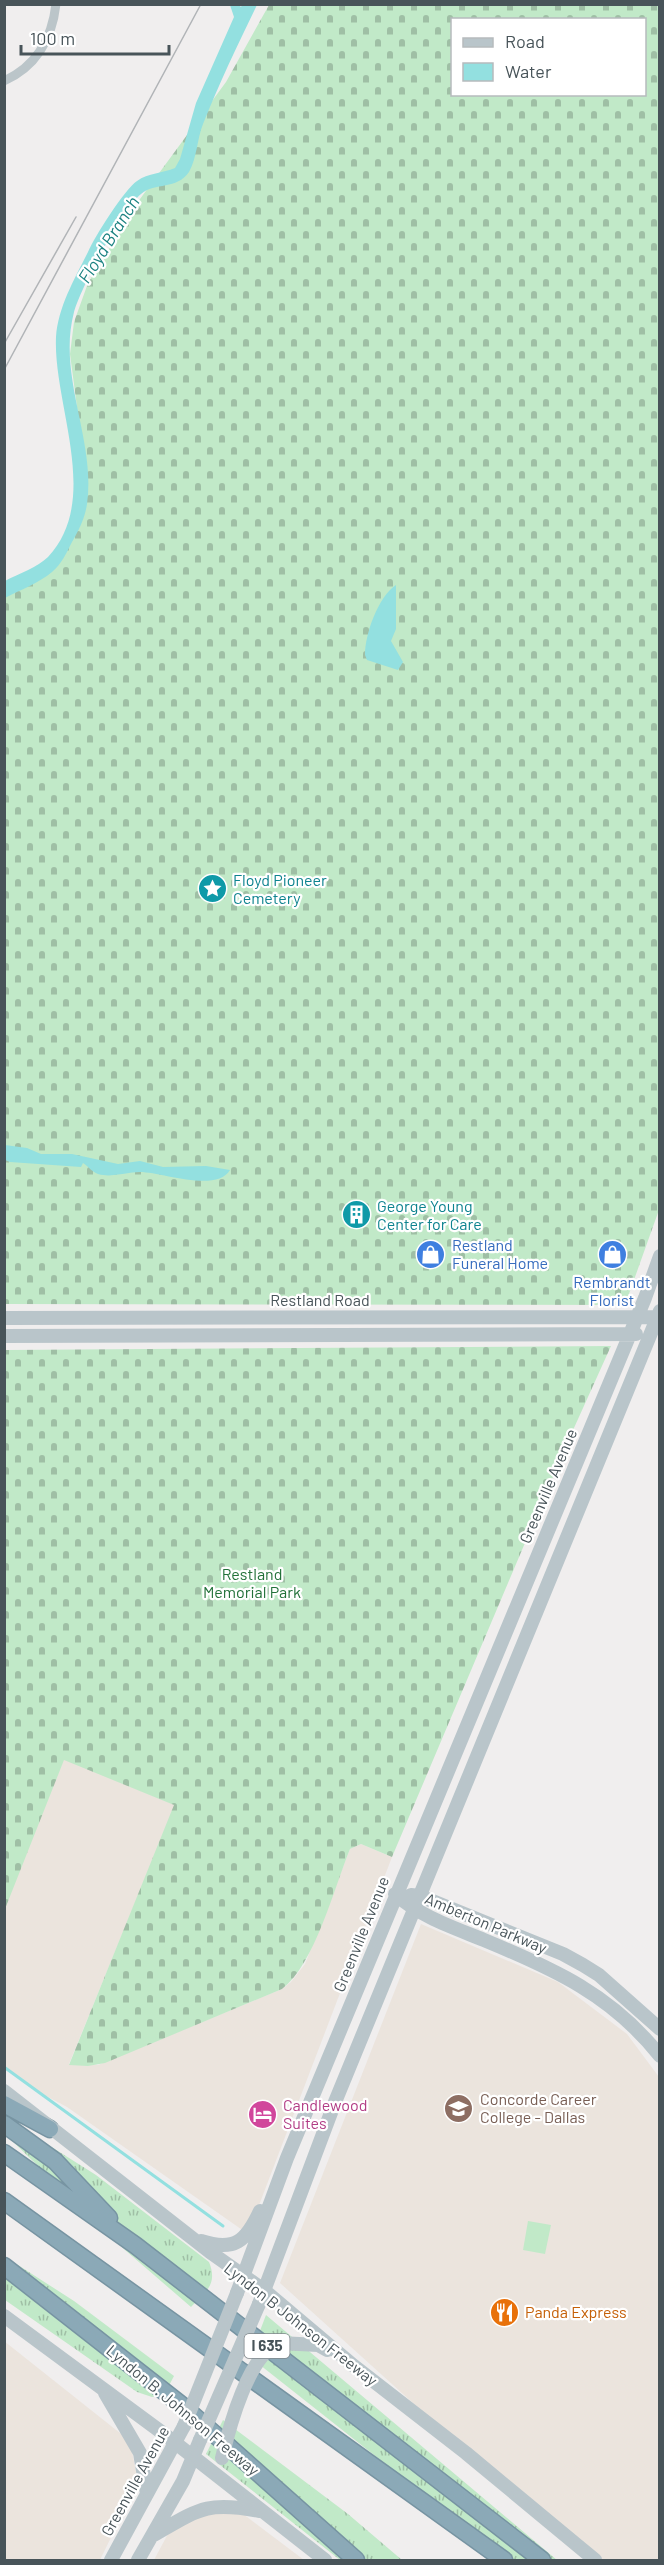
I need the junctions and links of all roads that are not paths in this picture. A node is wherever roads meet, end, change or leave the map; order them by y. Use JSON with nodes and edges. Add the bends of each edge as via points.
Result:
{"nodes":[{"id":1,"x":56,"y":4,"type":"edge"},
{"id":2,"x":4,"y":81,"type":"edge"},
{"id":3,"x":660,"y":1256,"type":"edge"},
{"id":4,"x":659,"y":1315,"type":"edge"},
{"id":5,"x":636,"y":1317,"type":"junction"},
{"id":6,"x":4,"y":1318,"type":"edge"},
{"id":7,"x":629,"y":1334,"type":"junction"},
{"id":8,"x":655,"y":1334,"type":"edge"},
{"id":9,"x":4,"y":1336,"type":"edge"},
{"id":10,"x":501,"y":1641,"type":"junction"},
{"id":11,"x":521,"y":1649,"type":"junction"},
{"id":12,"x":395,"y":1894,"type":"junction"},
{"id":13,"x":420,"y":1896,"type":"junction"},
{"id":14,"x":414,"y":1911,"type":"junction"},
{"id":15,"x":599,"y":1975,"type":"junction"},
{"id":16,"x":588,"y":1989,"type":"junction"},
{"id":17,"x":660,"y":2029,"type":"edge"},
{"id":18,"x":329,"y":2054,"type":"junction"},
{"id":19,"x":660,"y":2056,"type":"edge"},
{"id":20,"x":351,"y":2063,"type":"junction"},
{"id":21,"x":4,"y":2091,"type":"edge"},
{"id":22,"x":4,"y":2104,"type":"edge"},
{"id":23,"x":4,"y":2124,"type":"edge"},
{"id":24,"x":50,"y":2129,"type":"junction"},
{"id":25,"x":4,"y":2153,"type":"edge"},
{"id":26,"x":274,"y":2193,"type":"junction"},
{"id":27,"x":4,"y":2201,"type":"edge"},
{"id":28,"x":192,"y":2238,"type":"junction"},
{"id":29,"x":135,"y":2245,"type":"junction"},
{"id":30,"x":4,"y":2266,"type":"edge"},
{"id":31,"x":244,"y":2277,"type":"junction"},
{"id":32,"x":4,"y":2280,"type":"edge"},
{"id":33,"x":262,"y":2298,"type":"junction"},
{"id":34,"x":4,"y":2316,"type":"edge"},
{"id":35,"x":348,"y":2361,"type":"junction"},
{"id":36,"x":152,"y":2383,"type":"junction"},
{"id":37,"x":100,"y":2386,"type":"junction"},
{"id":38,"x":176,"y":2444,"type":"junction"},
{"id":39,"x":194,"y":2457,"type":"junction"},
{"id":40,"x":227,"y":2483,"type":"junction"},
{"id":41,"x":147,"y":2494,"type":"junction"},
{"id":42,"x":262,"y":2511,"type":"junction"},
{"id":43,"x":151,"y":2537,"type":"junction"},
{"id":44,"x":111,"y":2560,"type":"edge"},
{"id":45,"x":138,"y":2560,"type":"edge"},
{"id":46,"x":325,"y":2560,"type":"edge"},
{"id":47,"x":356,"y":2560,"type":"edge"},
{"id":48,"x":504,"y":2560,"type":"edge"},
{"id":49,"x":542,"y":2560,"type":"edge"},
{"id":50,"x":595,"y":2560,"type":"edge"}],
"edges":[{"from":1,"to":2,"type":"street","via":[[44,48],[26,67]]},
{"from":3,"to":5,"type":"main road","name":"Greenville Avenue"},
{"from":4,"to":5,"type":"main road","name":"Restland Road"},
{"from":4,"to":8,"type":"main road"},
{"from":5,"to":6,"type":"main road","name":"Restland Road"},
{"from":5,"to":7,"type":"main road","name":"Greenville Avenue"},
{"from":7,"to":8,"type":"main road"},
{"from":7,"to":9,"type":"main road"},
{"from":7,"to":10,"type":"main road","name":"Greenville Avenue"},
{"from":8,"to":11,"type":"main road"},
{"from":10,"to":11,"type":"main road"},
{"from":10,"to":12,"type":"main road","name":"Greenville Avenue"},
{"from":11,"to":13,"type":"main road"},
{"from":12,"to":13,"type":"main road","name":"Amberton Parkway"},
{"from":12,"to":14,"type":"main road","name":"Amberton Parkway"},
{"from":12,"to":18,"type":"main road","name":"Greenville Avenue"},
{"from":13,"to":14,"type":"main road"},
{"from":13,"to":15,"type":"main road","name":"Amberton Parkway","via":[[563,1954]]},
{"from":14,"to":16,"type":"main road","name":"Amberton Parkway"},
{"from":14,"to":20,"type":"main road"},
{"from":15,"to":16,"type":"main road"},
{"from":15,"to":17,"type":"main road","name":"Amberton Parkway"},
{"from":16,"to":19,"type":"main road","name":"Amberton Parkway","via":[[641,2032]]},
{"from":18,"to":20,"type":"main road"},
{"from":18,"to":26,"type":"main road","name":"Greenville Avenue"},
{"from":20,"to":33,"type":"main road"},
{"from":21,"to":24,"type":"main road","name":"Lyndon B Johnson Freeway"},
{"from":22,"to":24,"type":"highway"},
{"from":23,"to":29,"type":"highway","via":[[55,2161]]},
{"from":24,"to":28,"type":"main road","name":"Lyndon B Johnson Freeway"},
{"from":25,"to":29,"type":"highway","number":"I 635"},
{"from":26,"to":28,"type":"main road","via":[[250,2232],[234,2245],[213,2245]]},
{"from":26,"to":31,"type":"main road","name":"Greenville Avenue"},
{"from":27,"to":48,"type":"highway"},
{"from":28,"to":31,"type":"main road","name":"Lyndon B Johnson Freeway"},
{"from":29,"to":49,"type":"highway","number":"I 635"},
{"from":30,"to":36,"type":"highway","name":"Lyndon B. Johnson Freeway"},
{"from":31,"to":33,"type":"main road","name":"Lyndon B Johnson Freeway"},
{"from":31,"to":38,"type":"main road","name":"Greenville Avenue","bridge":true},
{"from":32,"to":36,"type":"highway"},
{"from":33,"to":35,"type":"main road","name":"Lyndon B Johnson Freeway"},
{"from":33,"to":39,"type":"main road","bridge":true},
{"from":34,"to":37,"type":"main road"},
{"from":35,"to":40,"type":"main road","bridge":true,"via":[[318,2345],[271,2345],[260,2357],[230,2422],[222,2458]]},
{"from":35,"to":50,"type":"main road","name":"Lyndon B Johnson Freeway"},
{"from":36,"to":47,"type":"highway","name":"Lyndon B. Johnson Freeway"},
{"from":37,"to":38,"type":"main road"},
{"from":37,"to":41,"type":"main road","via":[[140,2453]]},
{"from":38,"to":39,"type":"main road"},
{"from":38,"to":41,"type":"main road","name":"Greenville Avenue"},
{"from":39,"to":40,"type":"main road"},
{"from":39,"to":43,"type":"main road"},
{"from":40,"to":42,"type":"main road"},
{"from":41,"to":44,"type":"main road","name":"Greenville Avenue"},
{"from":42,"to":43,"type":"main road","via":[[228,2505],[204,2508]]},
{"from":42,"to":46,"type":"main road"},
{"from":43,"to":45,"type":"main road"}]}
